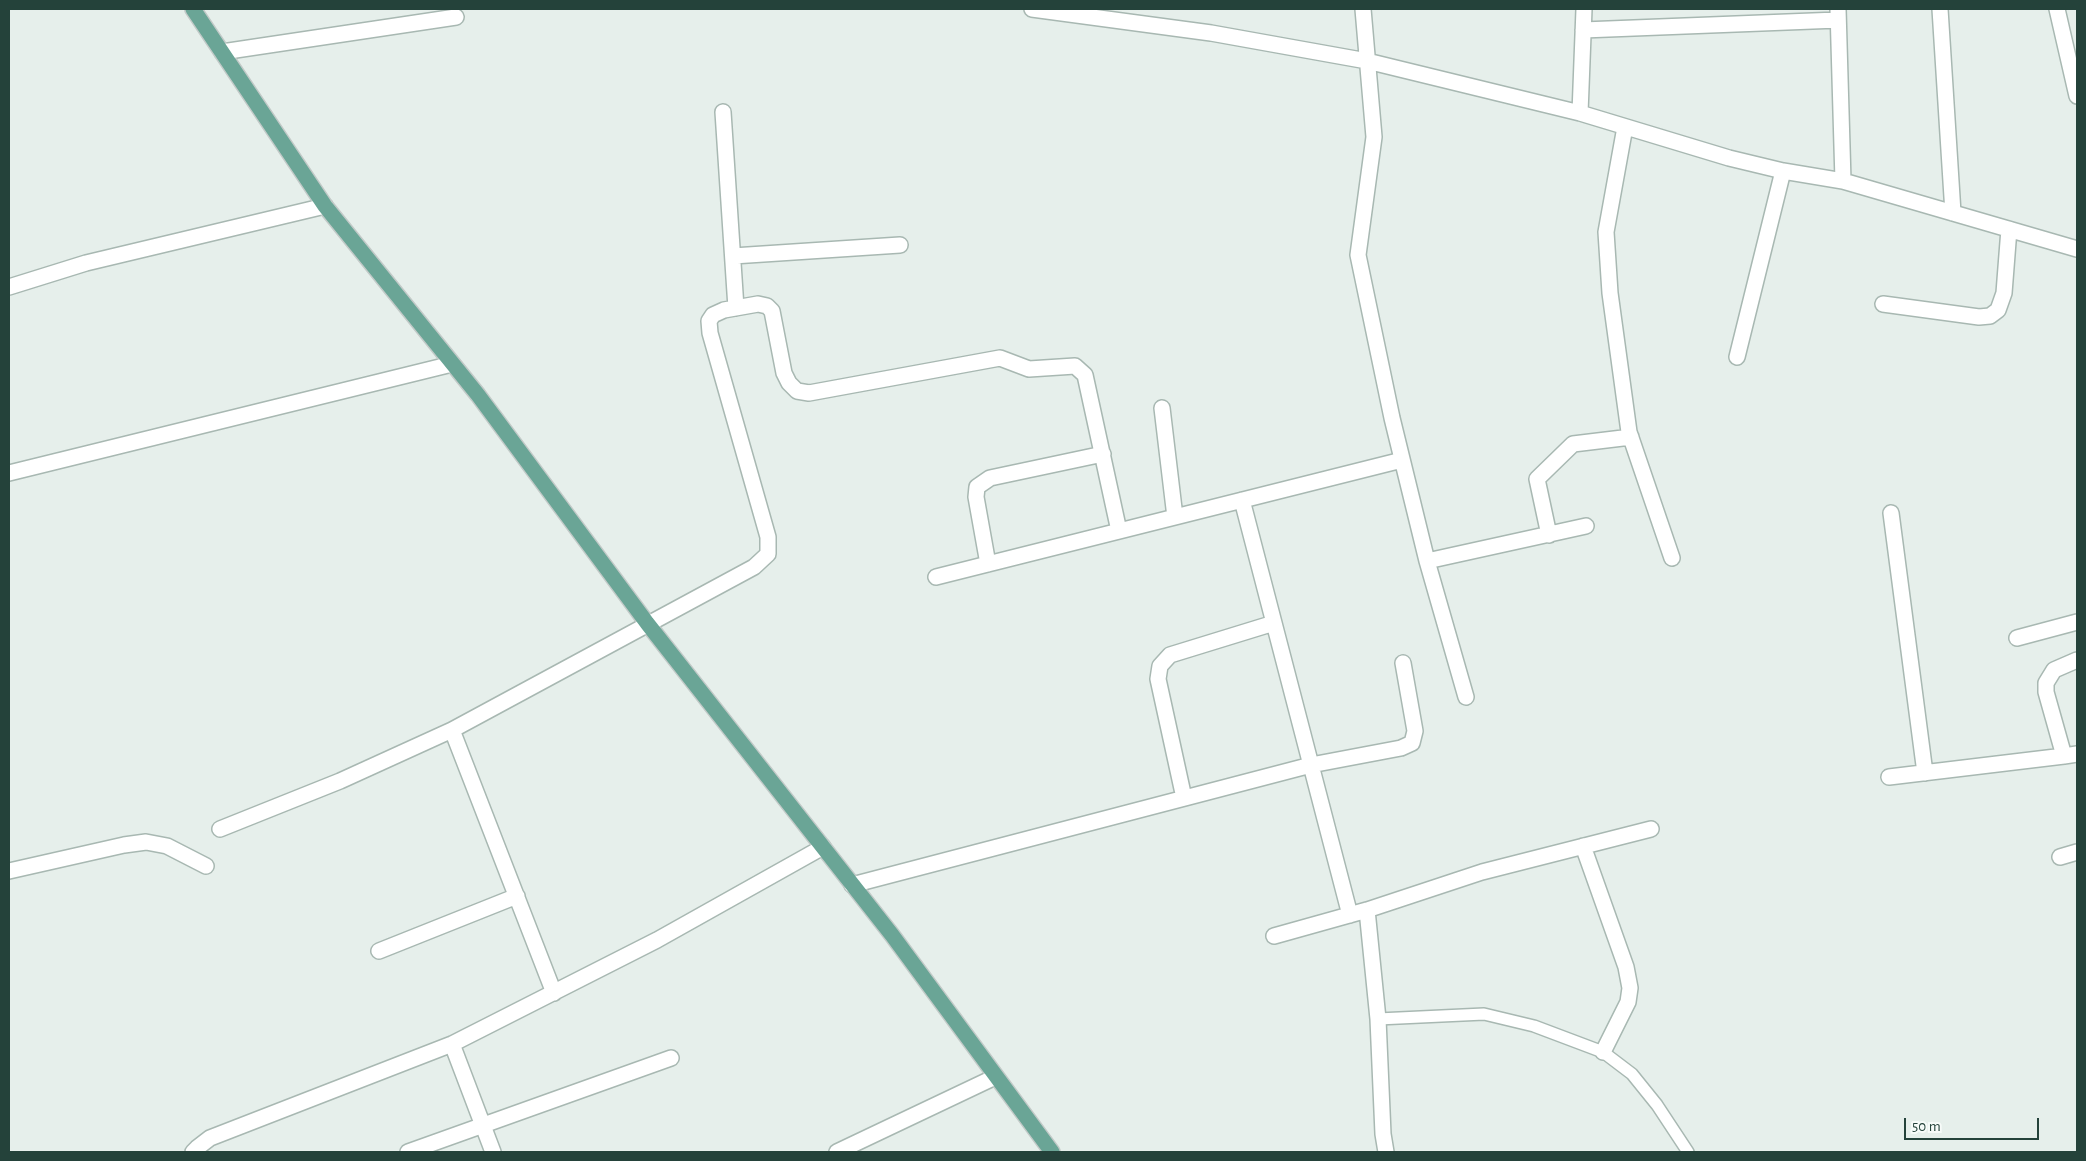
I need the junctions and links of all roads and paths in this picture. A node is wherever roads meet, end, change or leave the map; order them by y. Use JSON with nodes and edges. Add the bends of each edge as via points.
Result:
{"nodes":[{"id":1,"x":193,"y":9,"type":"edge"},
{"id":2,"x":1032,"y":9,"type":"edge"},
{"id":3,"x":1363,"y":9,"type":"edge"},
{"id":4,"x":1584,"y":9,"type":"edge"},
{"id":5,"x":1940,"y":9,"type":"edge"},
{"id":6,"x":2057,"y":9,"type":"edge"},
{"id":7,"x":1096,"y":13,"type":"edge"},
{"id":8,"x":1838,"y":14,"type":"edge"},
{"id":9,"x":456,"y":17,"type":"dead end"},
{"id":10,"x":1583,"y":30,"type":"junction"},
{"id":11,"x":222,"y":52,"type":"junction"},
{"id":12,"x":1367,"y":61,"type":"junction"},
{"id":13,"x":2077,"y":96,"type":"edge"},
{"id":14,"x":723,"y":112,"type":"dead end"},
{"id":15,"x":1580,"y":113,"type":"junction"},
{"id":16,"x":1625,"y":127,"type":"junction"},
{"id":17,"x":1783,"y":171,"type":"junction"},
{"id":18,"x":1844,"y":181,"type":"junction"},
{"id":19,"x":326,"y":206,"type":"junction"},
{"id":20,"x":1953,"y":212,"type":"junction"},
{"id":21,"x":2009,"y":229,"type":"junction"},
{"id":22,"x":2077,"y":242,"type":"edge"},
{"id":23,"x":900,"y":245,"type":"dead end"},
{"id":24,"x":2077,"y":249,"type":"edge"},
{"id":25,"x":733,"y":256,"type":"junction"},
{"id":26,"x":9,"y":287,"type":"edge"},
{"id":27,"x":1883,"y":304,"type":"dead end"},
{"id":28,"x":736,"y":308,"type":"junction"},
{"id":29,"x":1737,"y":357,"type":"dead end"},
{"id":30,"x":452,"y":364,"type":"junction"},
{"id":31,"x":1162,"y":408,"type":"dead end"},
{"id":32,"x":1631,"y":437,"type":"junction"},
{"id":33,"x":1103,"y":454,"type":"junction"},
{"id":34,"x":1402,"y":460,"type":"junction"},
{"id":35,"x":9,"y":473,"type":"edge"},
{"id":36,"x":1242,"y":500,"type":"junction"},
{"id":37,"x":1891,"y":513,"type":"dead end"},
{"id":38,"x":1175,"y":517,"type":"junction"},
{"id":39,"x":1586,"y":526,"type":"dead end"},
{"id":40,"x":1119,"y":531,"type":"junction"},
{"id":41,"x":1549,"y":536,"type":"junction"},
{"id":42,"x":1672,"y":558,"type":"dead end"},
{"id":43,"x":1427,"y":561,"type":"junction"},
{"id":44,"x":988,"y":564,"type":"junction"},
{"id":45,"x":936,"y":577,"type":"dead end"},
{"id":46,"x":2077,"y":622,"type":"edge"},
{"id":47,"x":647,"y":623,"type":"junction"},
{"id":48,"x":1274,"y":623,"type":"junction"},
{"id":49,"x":2017,"y":638,"type":"dead end"},
{"id":50,"x":2077,"y":660,"type":"edge"},
{"id":51,"x":1402,"y":663,"type":"dead end"},
{"id":52,"x":1466,"y":697,"type":"dead end"},
{"id":53,"x":452,"y":730,"type":"junction"},
{"id":54,"x":2070,"y":755,"type":"edge"},
{"id":55,"x":1311,"y":765,"type":"junction"},
{"id":56,"x":1926,"y":773,"type":"junction"},
{"id":57,"x":1889,"y":777,"type":"dead end"},
{"id":58,"x":1184,"y":798,"type":"junction"},
{"id":59,"x":220,"y":829,"type":"dead end"},
{"id":60,"x":1652,"y":829,"type":"dead end"},
{"id":61,"x":1583,"y":846,"type":"junction"},
{"id":62,"x":823,"y":847,"type":"junction"},
{"id":63,"x":2077,"y":852,"type":"edge"},
{"id":64,"x":2060,"y":857,"type":"dead end"},
{"id":65,"x":206,"y":866,"type":"dead end"},
{"id":66,"x":9,"y":871,"type":"edge"},
{"id":67,"x":852,"y":885,"type":"junction"},
{"id":68,"x":516,"y":896,"type":"junction"},
{"id":69,"x":1367,"y":910,"type":"junction"},
{"id":70,"x":1350,"y":915,"type":"junction"},
{"id":71,"x":1274,"y":936,"type":"dead end"},
{"id":72,"x":379,"y":951,"type":"dead end"},
{"id":73,"x":554,"y":993,"type":"junction"},
{"id":74,"x":1378,"y":1019,"type":"junction"},
{"id":75,"x":452,"y":1044,"type":"junction"},
{"id":76,"x":1603,"y":1052,"type":"junction"},
{"id":77,"x":671,"y":1058,"type":"dead end"},
{"id":78,"x":995,"y":1077,"type":"junction"},
{"id":79,"x":483,"y":1125,"type":"junction"},
{"id":80,"x":194,"y":1152,"type":"edge"},
{"id":81,"x":408,"y":1152,"type":"edge"},
{"id":82,"x":493,"y":1152,"type":"edge"},
{"id":83,"x":838,"y":1152,"type":"edge"},
{"id":84,"x":1052,"y":1152,"type":"edge"},
{"id":85,"x":1386,"y":1152,"type":"edge"},
{"id":86,"x":1688,"y":1152,"type":"edge"}],
"edges":[{"from":1,"to":11,"type":"main road"},
{"from":2,"to":7,"type":"street"},
{"from":3,"to":12,"type":"street"},
{"from":4,"to":10,"type":"street"},
{"from":5,"to":20,"type":"street"},
{"from":6,"to":13,"type":"street"},
{"from":7,"to":12,"type":"street"},
{"from":8,"to":10,"type":"street"},
{"from":8,"to":18,"type":"street"},
{"from":9,"to":11,"type":"street"},
{"from":10,"to":15,"type":"street"},
{"from":11,"to":19,"type":"main road"},
{"from":12,"to":15,"type":"street"},
{"from":12,"to":34,"type":"street","via":[[1374,137],[1358,254]]},
{"from":14,"to":25,"type":"street"},
{"from":15,"to":16,"type":"street"},
{"from":16,"to":17,"type":"street"},
{"from":16,"to":32,"type":"street","via":[[1606,232],[1610,293]]},
{"from":17,"to":18,"type":"street"},
{"from":17,"to":29,"type":"street"},
{"from":18,"to":20,"type":"street"},
{"from":19,"to":26,"type":"street","via":[[86,263]]},
{"from":19,"to":30,"type":"main road"},
{"from":20,"to":21,"type":"street"},
{"from":21,"to":24,"type":"street"},
{"from":21,"to":27,"type":"street","via":[[2004,293],[1998,310],[1990,316]]},
{"from":22,"to":24,"type":"street"},
{"from":23,"to":25,"type":"street"},
{"from":25,"to":28,"type":"street"},
{"from":28,"to":33,"type":"street","via":[[758,304],[772,310],[784,373],[797,391],[809,393],[1000,358],[1029,369],[1075,366],[1085,375]]},
{"from":28,"to":47,"type":"street","via":[[713,315],[709,321],[710,333],[768,537],[768,554],[754,567]]},
{"from":30,"to":35,"type":"street"},
{"from":30,"to":47,"type":"main road"},
{"from":31,"to":38,"type":"street"},
{"from":32,"to":41,"type":"street","via":[[1573,444],[1537,479]]},
{"from":32,"to":42,"type":"street"},
{"from":33,"to":40,"type":"street"},
{"from":33,"to":44,"type":"street","via":[[990,478],[977,487]]},
{"from":34,"to":36,"type":"street"},
{"from":34,"to":43,"type":"street"},
{"from":36,"to":38,"type":"street"},
{"from":36,"to":48,"type":"street"},
{"from":37,"to":56,"type":"street"},
{"from":38,"to":40,"type":"street"},
{"from":39,"to":41,"type":"street"},
{"from":40,"to":44,"type":"street"},
{"from":41,"to":43,"type":"street"},
{"from":43,"to":52,"type":"street"},
{"from":44,"to":45,"type":"street"},
{"from":46,"to":49,"type":"street"},
{"from":47,"to":53,"type":"street"},
{"from":47,"to":62,"type":"main road"},
{"from":48,"to":55,"type":"street"},
{"from":48,"to":58,"type":"street","via":[[1170,655],[1160,666],[1158,679]]},
{"from":50,"to":54,"type":"street","via":[[2054,670],[2046,683],[2046,692]]},
{"from":51,"to":55,"type":"street","via":[[1416,731],[1412,743],[1401,748]]},
{"from":53,"to":59,"type":"street","via":[[340,781]]},
{"from":53,"to":68,"type":"street"},
{"from":54,"to":56,"type":"street"},
{"from":55,"to":58,"type":"street"},
{"from":55,"to":70,"type":"street"},
{"from":56,"to":57,"type":"street"},
{"from":58,"to":67,"type":"street"},
{"from":60,"to":61,"type":"street"},
{"from":61,"to":69,"type":"street","via":[[1482,872]]},
{"from":61,"to":76,"type":"street","via":[[1626,967],[1630,988],[1628,1002]]},
{"from":62,"to":67,"type":"main road"},
{"from":62,"to":73,"type":"street","via":[[658,940]]},
{"from":63,"to":64,"type":"street"},
{"from":65,"to":66,"type":"street","via":[[167,846],[146,842]]},
{"from":67,"to":78,"type":"main road"},
{"from":68,"to":72,"type":"street"},
{"from":68,"to":73,"type":"street"},
{"from":69,"to":70,"type":"street"},
{"from":69,"to":74,"type":"street"},
{"from":70,"to":71,"type":"street"},
{"from":73,"to":75,"type":"street"},
{"from":74,"to":76,"type":"lane","via":[[1484,1014],[1534,1026]]},
{"from":74,"to":85,"type":"street"},
{"from":75,"to":79,"type":"street"},
{"from":75,"to":80,"type":"street","via":[[210,1138]]},
{"from":76,"to":86,"type":"lane","via":[[1632,1074]]},
{"from":77,"to":79,"type":"street"},
{"from":78,"to":83,"type":"street"},
{"from":78,"to":84,"type":"main road"},
{"from":79,"to":81,"type":"street"},
{"from":79,"to":82,"type":"street"}]}
